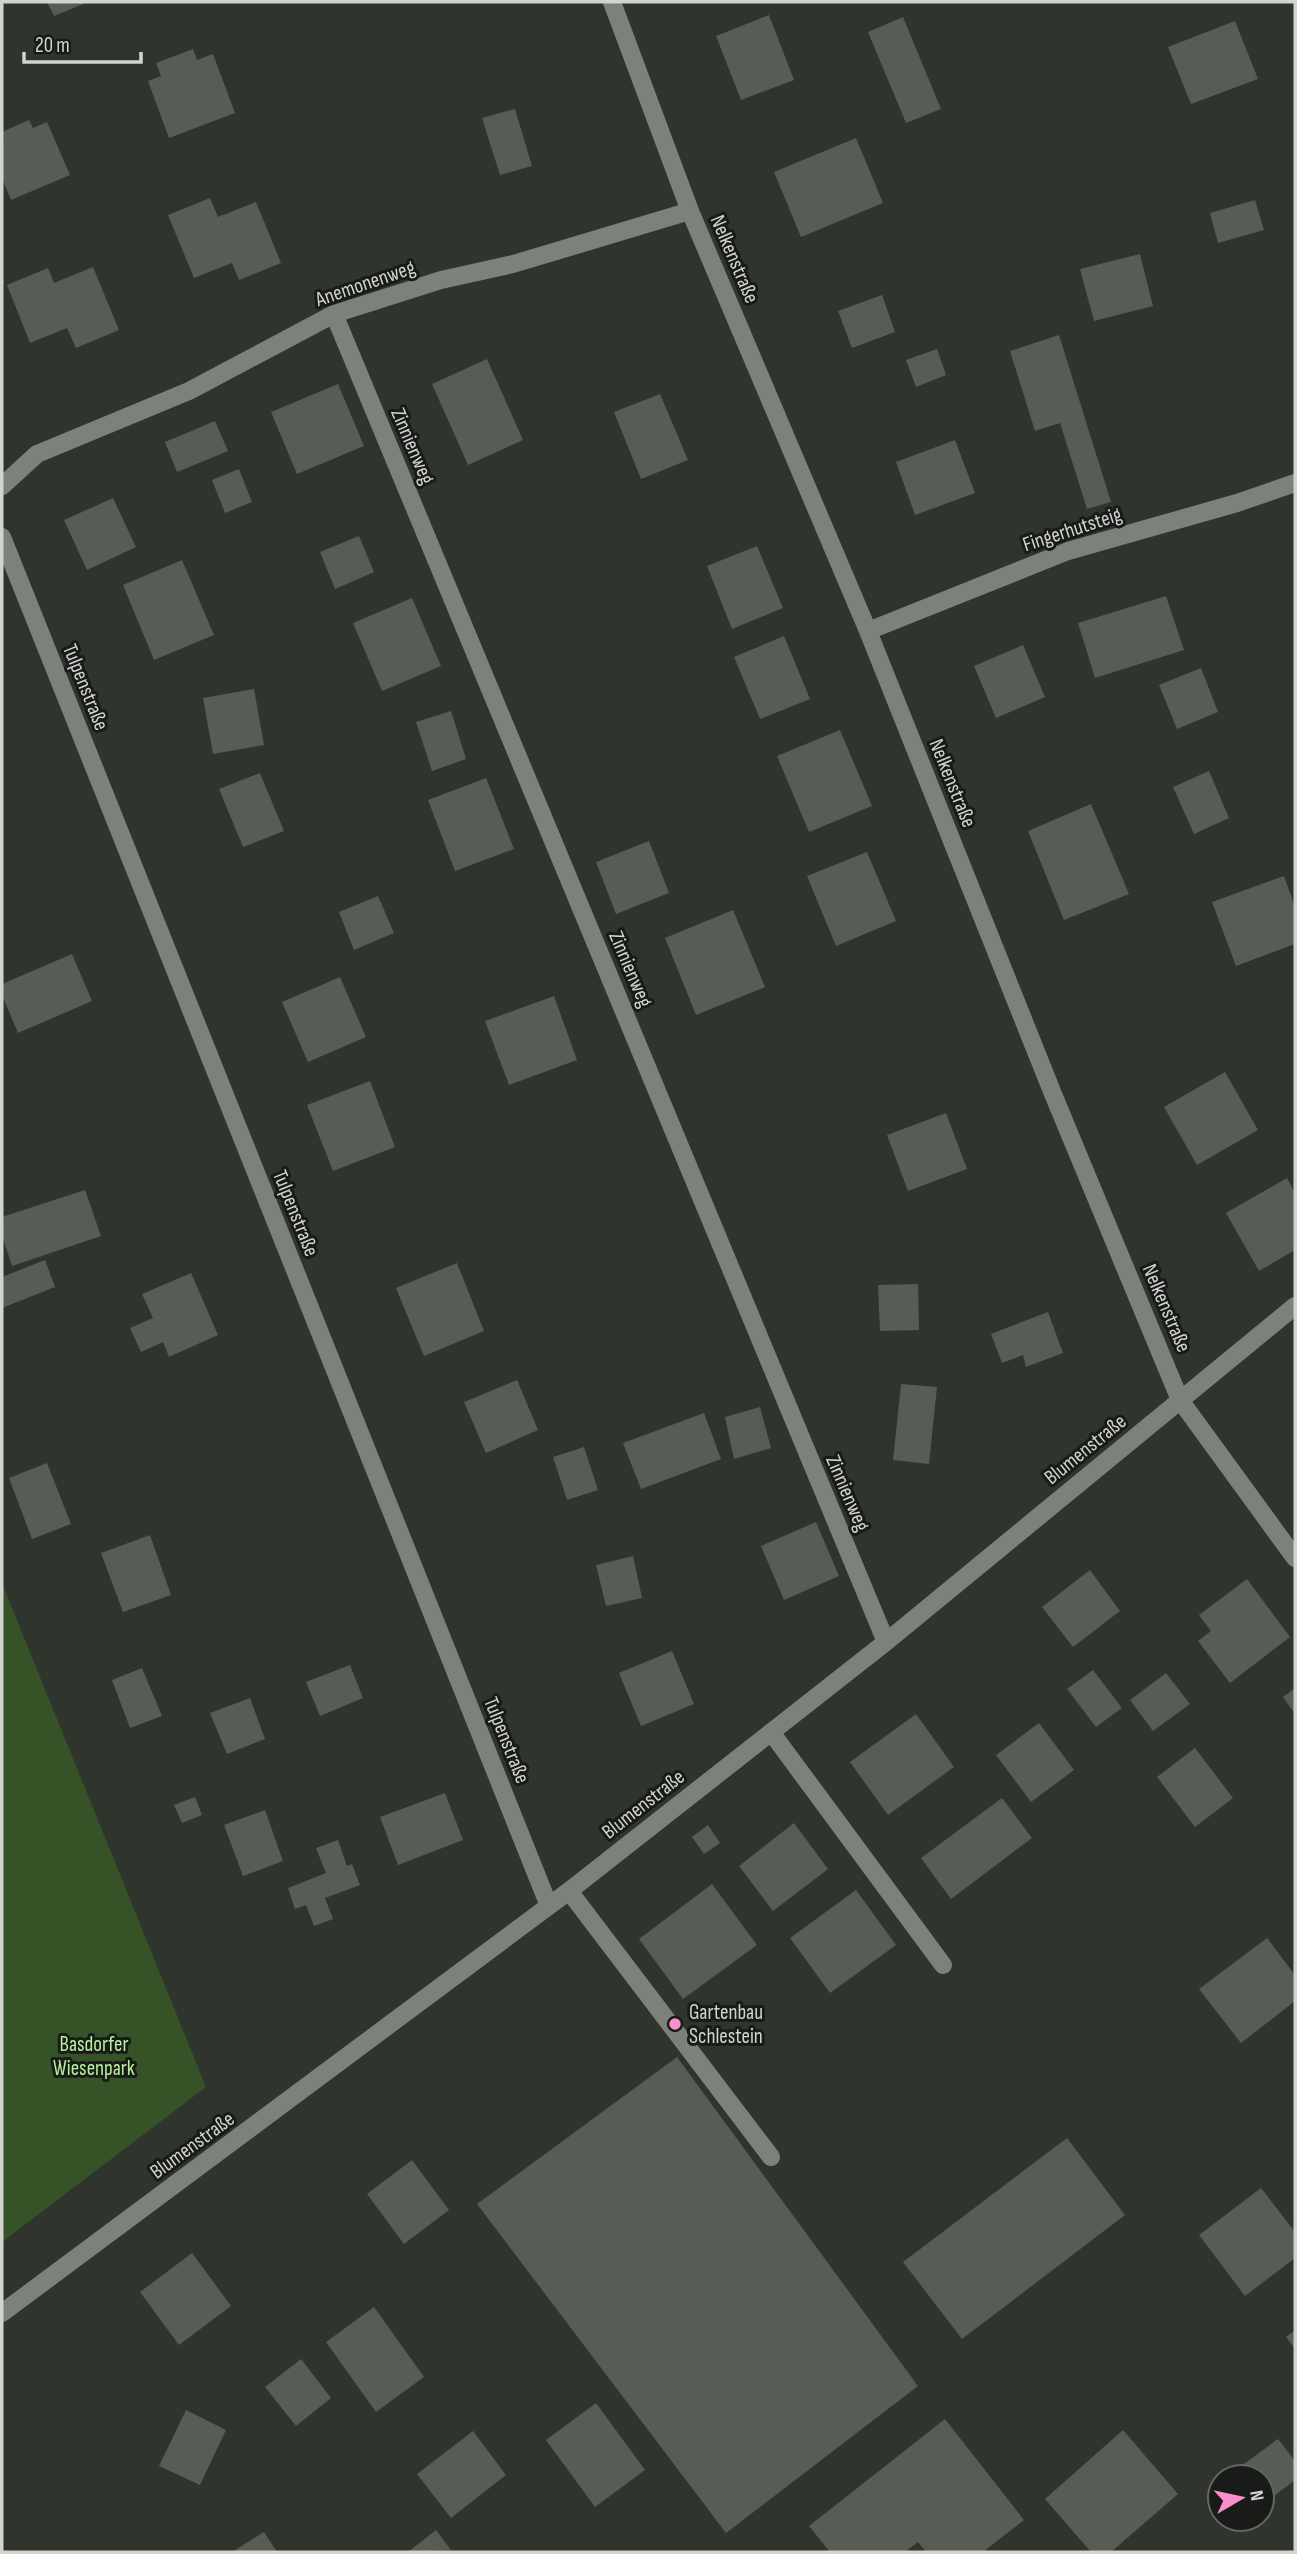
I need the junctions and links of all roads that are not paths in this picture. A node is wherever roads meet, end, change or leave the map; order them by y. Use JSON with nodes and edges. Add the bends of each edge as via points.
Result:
{"nodes":[{"id":1,"x":612,"y":2,"type":"edge"},
{"id":2,"x":691,"y":211,"type":"junction"},
{"id":3,"x":334,"y":314,"type":"junction"},
{"id":4,"x":1295,"y":483,"type":"edge"},
{"id":5,"x":2,"y":486,"type":"edge"},
{"id":6,"x":2,"y":537,"type":"edge"},
{"id":7,"x":868,"y":631,"type":"junction"},
{"id":8,"x":1295,"y":1307,"type":"edge"},
{"id":9,"x":1180,"y":1400,"type":"junction"},
{"id":10,"x":1295,"y":1558,"type":"edge"},
{"id":11,"x":886,"y":1642,"type":"junction"},
{"id":12,"x":771,"y":1732,"type":"junction"},
{"id":13,"x":569,"y":1891,"type":"junction"},
{"id":14,"x":549,"y":1906,"type":"junction"},
{"id":15,"x":943,"y":1965,"type":"dead end"},
{"id":16,"x":771,"y":2157,"type":"dead end"},
{"id":17,"x":2,"y":2314,"type":"edge"}],
"edges":[{"from":1,"to":2,"type":"street","name":"Nelkenstraße"},
{"from":2,"to":3,"type":"street","name":"Anemonenweg"},
{"from":2,"to":7,"type":"street","name":"Nelkenstraße"},
{"from":3,"to":5,"type":"street","name":"Anemonenweg","via":[[189,391],[37,454]]},
{"from":3,"to":11,"type":"street","name":"Zinnienweg"},
{"from":4,"to":7,"type":"street","name":"Fingerhutsteig","via":[[1068,551]]},
{"from":6,"to":14,"type":"street","name":"Tulpenstraße"},
{"from":7,"to":9,"type":"street","name":"Nelkenstraße"},
{"from":8,"to":9,"type":"street","name":"Blumenstraße"},
{"from":9,"to":10,"type":"street","name":"Nelkenstraße"},
{"from":9,"to":11,"type":"street","name":"Blumenstraße"},
{"from":11,"to":12,"type":"street","name":"Blumenstraße"},
{"from":12,"to":13,"type":"street","name":"Blumenstraße"},
{"from":12,"to":15,"type":"street"},
{"from":13,"to":14,"type":"street","name":"Blumenstraße"},
{"from":13,"to":16,"type":"street"},
{"from":14,"to":17,"type":"street","name":"Blumenstraße"}]}
